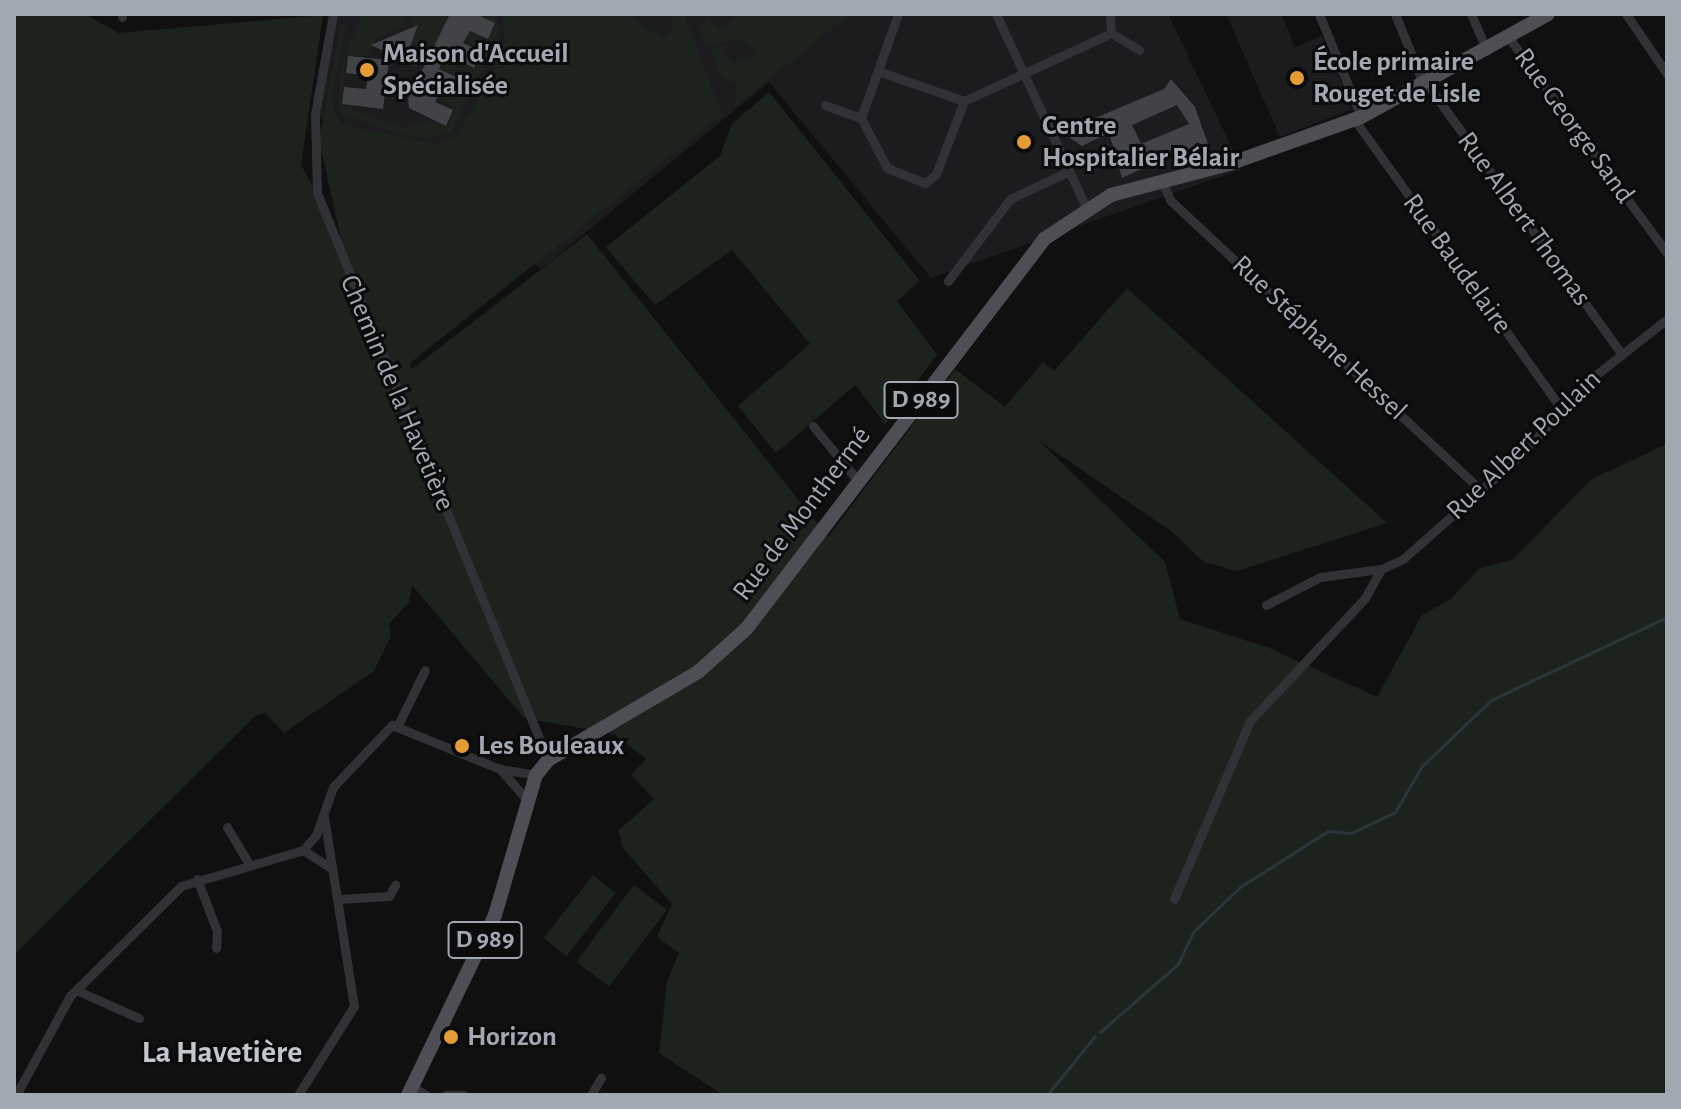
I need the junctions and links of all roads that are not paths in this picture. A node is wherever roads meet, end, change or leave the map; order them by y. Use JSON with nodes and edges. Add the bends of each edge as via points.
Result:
{"nodes":[{"id":1,"x":333,"y":14,"type":"edge"},
{"id":2,"x":898,"y":14,"type":"edge"},
{"id":3,"x":996,"y":14,"type":"edge"},
{"id":4,"x":1110,"y":14,"type":"edge"},
{"id":5,"x":1319,"y":14,"type":"edge"},
{"id":6,"x":1395,"y":14,"type":"edge"},
{"id":7,"x":1471,"y":14,"type":"edge"},
{"id":8,"x":1547,"y":14,"type":"edge"},
{"id":9,"x":1626,"y":14,"type":"edge"},
{"id":10,"x":1111,"y":33,"type":"junction"},
{"id":11,"x":1509,"y":38,"type":"junction"},
{"id":12,"x":1139,"y":50,"type":"dead end"},
{"id":13,"x":1487,"y":52,"type":"junction"},
{"id":14,"x":878,"y":71,"type":"junction"},
{"id":15,"x":1024,"y":74,"type":"junction"},
{"id":16,"x":1667,"y":74,"type":"edge"},
{"id":17,"x":1426,"y":85,"type":"junction"},
{"id":18,"x":964,"y":101,"type":"junction"},
{"id":19,"x":825,"y":105,"type":"dead end"},
{"id":20,"x":861,"y":118,"type":"junction"},
{"id":21,"x":1357,"y":118,"type":"junction"},
{"id":22,"x":1069,"y":171,"type":"junction"},
{"id":23,"x":1162,"y":182,"type":"junction"},
{"id":24,"x":1086,"y":207,"type":"junction"},
{"id":25,"x":1667,"y":253,"type":"edge"},
{"id":26,"x":948,"y":281,"type":"dead end"},
{"id":27,"x":1667,"y":319,"type":"edge"},
{"id":28,"x":1621,"y":353,"type":"junction"},
{"id":29,"x":1562,"y":409,"type":"junction"},
{"id":30,"x":813,"y":426,"type":"dead end"},
{"id":31,"x":859,"y":482,"type":"junction"},
{"id":32,"x":1481,"y":490,"type":"junction"},
{"id":33,"x":1381,"y":569,"type":"junction"},
{"id":34,"x":1266,"y":605,"type":"dead end"},
{"id":35,"x":425,"y":670,"type":"dead end"},
{"id":36,"x":398,"y":725,"type":"junction"},
{"id":37,"x":548,"y":760,"type":"junction"},
{"id":38,"x":500,"y":769,"type":"junction"},
{"id":39,"x":536,"y":775,"type":"junction"},
{"id":40,"x":528,"y":801,"type":"junction"},
{"id":41,"x":323,"y":813,"type":"junction"},
{"id":42,"x":227,"y":827,"type":"dead end"},
{"id":43,"x":303,"y":850,"type":"junction"},
{"id":44,"x":249,"y":864,"type":"junction"},
{"id":45,"x":332,"y":869,"type":"junction"},
{"id":46,"x":197,"y":879,"type":"junction"},
{"id":47,"x":395,"y":885,"type":"dead end"},
{"id":48,"x":340,"y":899,"type":"junction"},
{"id":49,"x":1174,"y":899,"type":"dead end"},
{"id":50,"x":216,"y":948,"type":"dead end"},
{"id":51,"x":76,"y":990,"type":"junction"},
{"id":52,"x":139,"y":1018,"type":"dead end"},
{"id":53,"x":601,"y":1078,"type":"dead end"},
{"id":54,"x":410,"y":1091,"type":"edge"},
{"id":55,"x":16,"y":1095,"type":"edge"},
{"id":56,"x":298,"y":1095,"type":"edge"},
{"id":57,"x":426,"y":1095,"type":"edge"},
{"id":58,"x":446,"y":1095,"type":"edge"},
{"id":59,"x":464,"y":1095,"type":"edge"},
{"id":60,"x":591,"y":1095,"type":"edge"}],
"edges":[{"from":1,"to":37,"type":"street","name":"Chemin de la Havetière","via":[[315,114],[317,193]]},
{"from":2,"to":14,"type":"street"},
{"from":3,"to":15,"type":"street"},
{"from":4,"to":10,"type":"street"},
{"from":5,"to":21,"type":"street","name":"Rue Baudelaire"},
{"from":6,"to":17,"type":"street","name":"Rue Albert Thomas"},
{"from":7,"to":13,"type":"street"},
{"from":8,"to":11,"type":"main road","name":"Rue de Monthermé","number":"D 989"},
{"from":9,"to":16,"type":"street"},
{"from":10,"to":12,"type":"street"},
{"from":10,"to":15,"type":"street"},
{"from":11,"to":13,"type":"main road","name":"Rue de Monthermé","number":"D 989"},
{"from":11,"to":25,"type":"street","name":"Rue George Sand"},
{"from":13,"to":17,"type":"main road","name":"Rue de Monthermé","number":"D 989"},
{"from":14,"to":18,"type":"street"},
{"from":14,"to":20,"type":"street"},
{"from":15,"to":18,"type":"street"},
{"from":15,"to":22,"type":"street"},
{"from":17,"to":21,"type":"main road","name":"Rue de Monthermé","number":"D 989"},
{"from":17,"to":28,"type":"street","name":"Rue Albert Thomas"},
{"from":18,"to":20,"type":"street","via":[[936,174],[925,183],[887,168]]},
{"from":19,"to":20,"type":"street"},
{"from":21,"to":23,"type":"main road","name":"Rue de Monthermé","number":"D 989"},
{"from":21,"to":29,"type":"street","name":"Rue Baudelaire"},
{"from":22,"to":24,"type":"street"},
{"from":22,"to":26,"type":"street","via":[[1010,199]]},
{"from":23,"to":24,"type":"main road","name":"Rue de Monthermé","number":"D 989"},
{"from":23,"to":32,"type":"street","name":"Rue Stéphane Hessel","via":[[1171,201]]},
{"from":24,"to":31,"type":"main road","name":"Rue de Monthermé","number":"D 989","via":[[1044,239]]},
{"from":27,"to":28,"type":"street","name":"Rue Albert Poulain"},
{"from":28,"to":29,"type":"street","name":"Rue Albert Poulain"},
{"from":29,"to":32,"type":"street","name":"Rue Albert Poulain"},
{"from":30,"to":31,"type":"street"},
{"from":31,"to":37,"type":"main road","name":"Rue de Monthermé","number":"D 989","via":[[738,637],[669,692]]},
{"from":32,"to":33,"type":"street","name":"Rue Albert Poulain","via":[[1403,559]]},
{"from":33,"to":34,"type":"street","via":[[1320,577]]},
{"from":33,"to":49,"type":"street","via":[[1365,598],[1250,721]]},
{"from":35,"to":36,"type":"street"},
{"from":36,"to":38,"type":"street"},
{"from":36,"to":41,"type":"street","via":[[378,735],[333,787]]},
{"from":37,"to":39,"type":"main road","name":"Rue de Monthermé","number":"D 989"},
{"from":38,"to":39,"type":"street"},
{"from":38,"to":40,"type":"street"},
{"from":39,"to":40,"type":"main road","name":"Rue de Monthermé","number":"D 989"},
{"from":40,"to":54,"type":"main road","name":"Rue de Monthermé","number":"D 989","via":[[490,928]]},
{"from":41,"to":43,"type":"street"},
{"from":41,"to":45,"type":"street"},
{"from":42,"to":44,"type":"street"},
{"from":43,"to":44,"type":"street"},
{"from":43,"to":45,"type":"street"},
{"from":44,"to":46,"type":"street"},
{"from":45,"to":48,"type":"street"},
{"from":46,"to":50,"type":"street","via":[[217,931]]},
{"from":46,"to":51,"type":"street","via":[[181,886]]},
{"from":47,"to":48,"type":"street","via":[[389,896]]},
{"from":48,"to":56,"type":"street","via":[[354,1006]]},
{"from":51,"to":52,"type":"street"},
{"from":51,"to":55,"type":"street"},
{"from":53,"to":60,"type":"street"},
{"from":54,"to":57,"type":"street"},
{"from":58,"to":59,"type":"street"}]}
